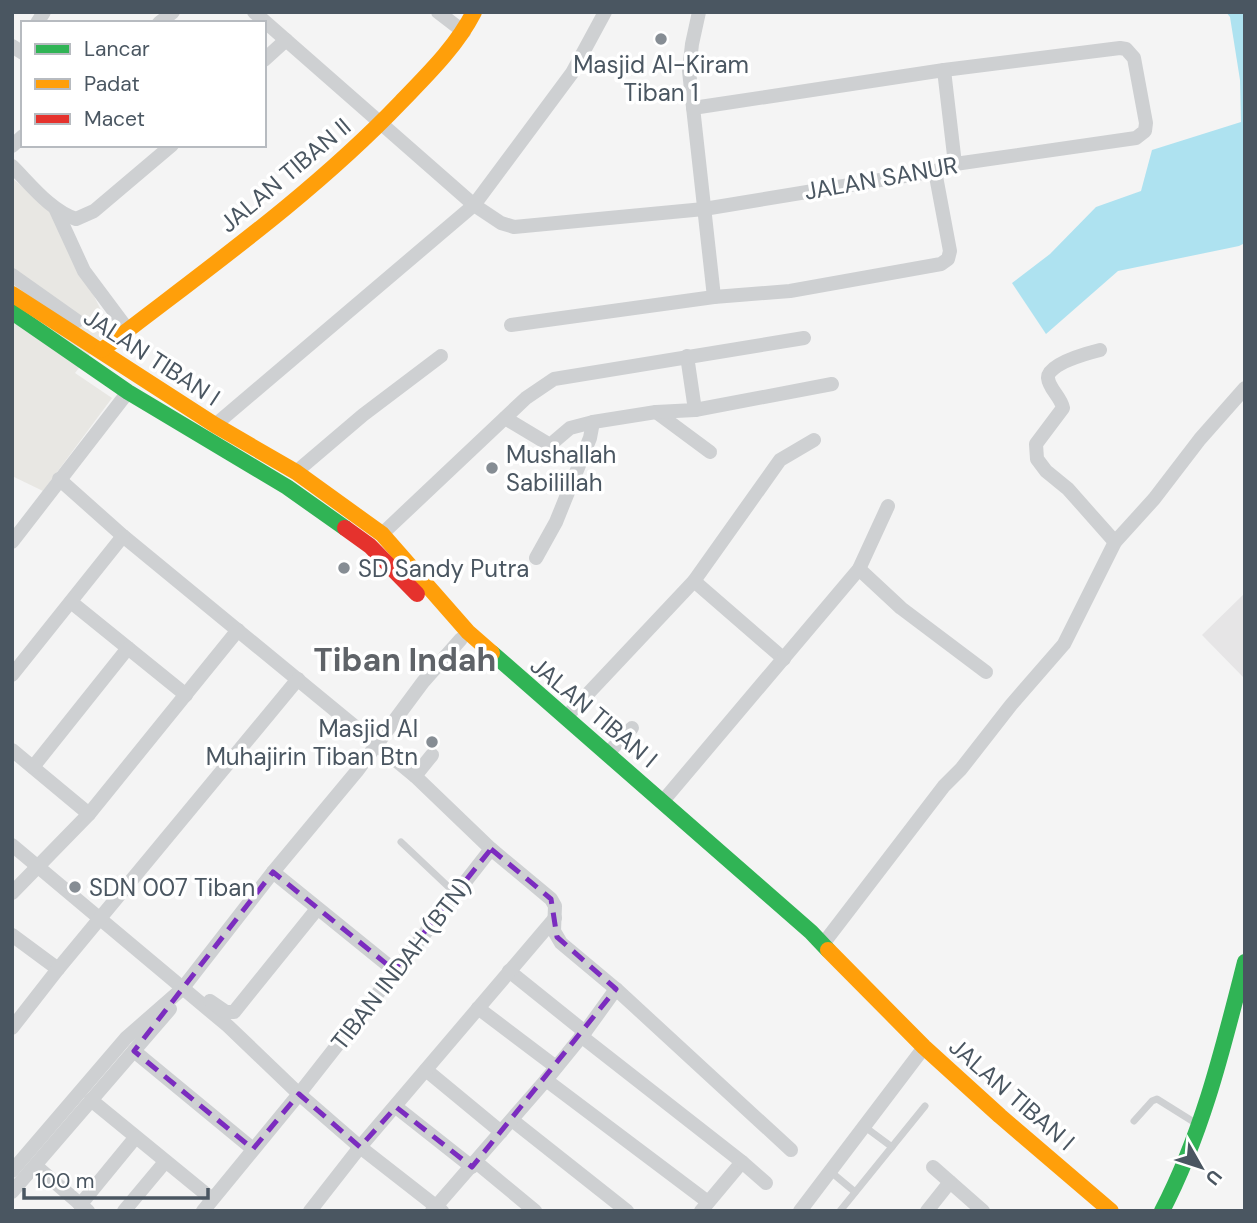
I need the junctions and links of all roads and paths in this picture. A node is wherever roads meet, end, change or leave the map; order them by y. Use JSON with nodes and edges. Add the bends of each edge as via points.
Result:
{"nodes":[{"id":1,"x":438,"y":12,"type":"edge"},
{"id":2,"x":474,"y":12,"type":"edge"},
{"id":3,"x":605,"y":12,"type":"edge"},
{"id":4,"x":699,"y":12,"type":"edge"},
{"id":5,"x":266,"y":22,"type":"edge"},
{"id":6,"x":464,"y":32,"type":"junction"},
{"id":7,"x":286,"y":40,"type":"junction"},
{"id":8,"x":266,"y":58,"type":"edge"},
{"id":9,"x":944,"y":70,"type":"junction"},
{"id":10,"x":694,"y":108,"type":"junction"},
{"id":11,"x":382,"y":122,"type":"junction"},
{"id":12,"x":170,"y":147,"type":"edge"},
{"id":13,"x":955,"y":164,"type":"junction"},
{"id":14,"x":12,"y":166,"type":"edge"},
{"id":15,"x":935,"y":171,"type":"junction"},
{"id":16,"x":474,"y":205,"type":"junction"},
{"id":17,"x":56,"y":208,"type":"junction"},
{"id":18,"x":704,"y":209,"type":"junction"},
{"id":19,"x":12,"y":275,"type":"edge"},
{"id":20,"x":12,"y":294,"type":"edge"},
{"id":21,"x":714,"y":297,"type":"junction"},
{"id":22,"x":12,"y":312,"type":"edge"},
{"id":23,"x":77,"y":321,"type":"dead end"},
{"id":24,"x":511,"y":325,"type":"dead end"},
{"id":25,"x":128,"y":330,"type":"junction"},
{"id":26,"x":804,"y":338,"type":"dead end"},
{"id":27,"x":102,"y":350,"type":"junction"},
{"id":28,"x":1100,"y":350,"type":"dead end"},
{"id":29,"x":441,"y":356,"type":"dead end"},
{"id":30,"x":687,"y":356,"type":"junction"},
{"id":31,"x":832,"y":384,"type":"dead end"},
{"id":32,"x":1245,"y":388,"type":"edge"},
{"id":33,"x":128,"y":392,"type":"junction"},
{"id":34,"x":695,"y":410,"type":"junction"},
{"id":35,"x":656,"y":412,"type":"junction"},
{"id":36,"x":505,"y":418,"type":"junction"},
{"id":37,"x":593,"y":422,"type":"junction"},
{"id":38,"x":215,"y":425,"type":"junction"},
{"id":39,"x":814,"y":440,"type":"dead end"},
{"id":40,"x":710,"y":452,"type":"dead end"},
{"id":41,"x":296,"y":472,"type":"junction"},
{"id":42,"x":59,"y":479,"type":"junction"},
{"id":43,"x":888,"y":506,"type":"dead end"},
{"id":44,"x":382,"y":534,"type":"junction"},
{"id":45,"x":123,"y":536,"type":"junction"},
{"id":46,"x":12,"y":542,"type":"edge"},
{"id":47,"x":1115,"y":542,"type":"junction"},
{"id":48,"x":370,"y":546,"type":"junction"},
{"id":49,"x":536,"y":558,"type":"dead end"},
{"id":50,"x":859,"y":569,"type":"junction"},
{"id":51,"x":694,"y":581,"type":"junction"},
{"id":52,"x":71,"y":602,"type":"junction"},
{"id":53,"x":239,"y":630,"type":"junction"},
{"id":54,"x":461,"y":639,"type":"junction"},
{"id":55,"x":128,"y":648,"type":"junction"},
{"id":56,"x":784,"y":659,"type":"junction"},
{"id":57,"x":986,"y":672,"type":"dead end"},
{"id":58,"x":12,"y":675,"type":"edge"},
{"id":59,"x":298,"y":679,"type":"junction"},
{"id":60,"x":186,"y":695,"type":"junction"},
{"id":61,"x":566,"y":717,"type":"junction"},
{"id":62,"x":632,"y":728,"type":"dead end"},
{"id":63,"x":377,"y":744,"type":"junction"},
{"id":64,"x":12,"y":750,"type":"edge"},
{"id":65,"x":608,"y":753,"type":"junction"},
{"id":66,"x":432,"y":755,"type":"dead end"},
{"id":67,"x":33,"y":767,"type":"junction"},
{"id":68,"x":415,"y":776,"type":"junction"},
{"id":69,"x":663,"y":801,"type":"junction"},
{"id":70,"x":89,"y":814,"type":"junction"},
{"id":71,"x":401,"y":842,"type":"dead end"},
{"id":72,"x":12,"y":845,"type":"edge"},
{"id":73,"x":491,"y":849,"type":"junction"},
{"id":74,"x":38,"y":867,"type":"junction"},
{"id":75,"x":273,"y":872,"type":"junction"},
{"id":76,"x":12,"y":893,"type":"edge"},
{"id":77,"x":456,"y":894,"type":"junction"},
{"id":78,"x":317,"y":909,"type":"junction"},
{"id":79,"x":555,"y":918,"type":"junction"},
{"id":80,"x":100,"y":920,"type":"junction"},
{"id":81,"x":12,"y":935,"type":"edge"},
{"id":82,"x":823,"y":944,"type":"junction"},
{"id":83,"x":1245,"y":962,"type":"edge"},
{"id":84,"x":58,"y":969,"type":"junction"},
{"id":85,"x":394,"y":970,"type":"junction"},
{"id":86,"x":509,"y":971,"type":"junction"},
{"id":87,"x":184,"y":988,"type":"junction"},
{"id":88,"x":615,"y":989,"type":"junction"},
{"id":89,"x":478,"y":1008,"type":"junction"},
{"id":90,"x":14,"y":1022,"type":"edge"},
{"id":91,"x":583,"y":1034,"type":"junction"},
{"id":92,"x":134,"y":1051,"type":"junction"},
{"id":93,"x":919,"y":1054,"type":"junction"},
{"id":94,"x":556,"y":1067,"type":"junction"},
{"id":95,"x":426,"y":1070,"type":"junction"},
{"id":96,"x":546,"y":1080,"type":"junction"},
{"id":97,"x":299,"y":1094,"type":"junction"},
{"id":98,"x":91,"y":1100,"type":"junction"},
{"id":99,"x":925,"y":1106,"type":"dead end"},
{"id":100,"x":396,"y":1107,"type":"junction"},
{"id":101,"x":512,"y":1120,"type":"junction"},
{"id":102,"x":1134,"y":1121,"type":"dead end"},
{"id":103,"x":1200,"y":1126,"type":"junction"},
{"id":104,"x":865,"y":1127,"type":"junction"},
{"id":105,"x":501,"y":1132,"type":"junction"},
{"id":106,"x":135,"y":1138,"type":"junction"},
{"id":107,"x":360,"y":1147,"type":"junction"},
{"id":108,"x":892,"y":1147,"type":"junction"},
{"id":109,"x":253,"y":1149,"type":"junction"},
{"id":110,"x":791,"y":1150,"type":"dead end"},
{"id":111,"x":165,"y":1162,"type":"junction"},
{"id":112,"x":742,"y":1162,"type":"junction"},
{"id":113,"x":474,"y":1165,"type":"junction"},
{"id":114,"x":36,"y":1166,"type":"junction"},
{"id":115,"x":933,"y":1167,"type":"dead end"},
{"id":116,"x":12,"y":1171,"type":"edge"},
{"id":117,"x":831,"y":1172,"type":"junction"},
{"id":118,"x":950,"y":1182,"type":"junction"},
{"id":119,"x":766,"y":1183,"type":"dead end"},
{"id":120,"x":12,"y":1192,"type":"edge"},
{"id":121,"x":855,"y":1192,"type":"junction"},
{"id":122,"x":208,"y":1205,"type":"edge"},
{"id":123,"x":704,"y":1206,"type":"edge"},
{"id":124,"x":84,"y":1208,"type":"edge"},
{"id":125,"x":315,"y":1209,"type":"edge"},
{"id":126,"x":437,"y":1209,"type":"edge"},
{"id":127,"x":124,"y":1211,"type":"edge"},
{"id":128,"x":535,"y":1211,"type":"edge"},
{"id":129,"x":627,"y":1211,"type":"edge"},
{"id":130,"x":800,"y":1211,"type":"edge"},
{"id":131,"x":840,"y":1211,"type":"edge"},
{"id":132,"x":927,"y":1211,"type":"edge"},
{"id":133,"x":983,"y":1211,"type":"edge"},
{"id":134,"x":1097,"y":1211,"type":"edge"},
{"id":135,"x":1111,"y":1211,"type":"edge"},
{"id":136,"x":1162,"y":1211,"type":"edge"}],
"edges":[{"from":1,"to":6,"type":"street"},
{"from":2,"to":6,"type":"street","name":"JALAN TIBAN II"},
{"from":3,"to":16,"type":"street","via":[[572,73]]},
{"from":4,"to":10,"type":"street","via":[[689,71]]},
{"from":5,"to":7,"type":"street","name":"JALAN SANUR"},
{"from":6,"to":11,"type":"street","name":"JALAN TIBAN II"},
{"from":7,"to":8,"type":"street"},
{"from":7,"to":11,"type":"street","name":"JALAN SANUR"},
{"from":9,"to":10,"type":"street"},
{"from":9,"to":13,"type":"street"},
{"from":9,"to":13,"type":"street","name":"JALAN SANUR","via":[[1126,49],[1134,58],[1146,123],[1145,131],[1136,138]]},
{"from":10,"to":18,"type":"street"},
{"from":11,"to":16,"type":"street","name":"JALAN SANUR"},
{"from":11,"to":25,"type":"street","name":"JALAN TIBAN II","via":[[316,184]]},
{"from":12,"to":17,"type":"street","via":[[86,216],[76,219]]},
{"from":13,"to":15,"type":"street","name":"JALAN SANUR"},
{"from":14,"to":17,"type":"street"},
{"from":15,"to":18,"type":"street","name":"JALAN SANUR"},
{"from":15,"to":21,"type":"street","via":[[950,251],[945,262],[790,291]]},
{"from":16,"to":18,"type":"street","name":"JALAN SANUR","via":[[500,223],[525,228]]},
{"from":16,"to":38,"type":"street"},
{"from":17,"to":25,"type":"street","via":[[84,271]]},
{"from":18,"to":21,"type":"street"},
{"from":19,"to":23,"type":"street"},
{"from":20,"to":27,"type":"street","name":"JALAN TIBAN I"},
{"from":21,"to":24,"type":"street"},
{"from":22,"to":33,"type":"street","name":"JALAN TIBAN I"},
{"from":25,"to":27,"type":"street","name":"JALAN TIBAN II"},
{"from":26,"to":30,"type":"street"},
{"from":27,"to":38,"type":"street","name":"JALAN TIBAN I"},
{"from":28,"to":47,"type":"street","via":[[1072,359],[1049,374],[1063,408],[1036,444],[1036,452],[1046,471]]},
{"from":29,"to":41,"type":"street"},
{"from":30,"to":34,"type":"street"},
{"from":30,"to":36,"type":"street","via":[[554,379]]},
{"from":31,"to":34,"type":"street"},
{"from":32,"to":47,"type":"street"},
{"from":33,"to":42,"type":"street"},
{"from":33,"to":48,"type":"street","name":"JALAN TIBAN I","via":[[288,486]]},
{"from":34,"to":35,"type":"street"},
{"from":35,"to":37,"type":"street"},
{"from":35,"to":40,"type":"street"},
{"from":36,"to":37,"type":"street","via":[[550,445],[570,428]]},
{"from":36,"to":44,"type":"street"},
{"from":37,"to":49,"type":"street","via":[[556,522]]},
{"from":38,"to":41,"type":"street","name":"JALAN TIBAN I"},
{"from":39,"to":51,"type":"street","via":[[780,460]]},
{"from":41,"to":44,"type":"street","name":"JALAN TIBAN I"},
{"from":42,"to":45,"type":"street"},
{"from":42,"to":46,"type":"street"},
{"from":43,"to":50,"type":"street"},
{"from":44,"to":48,"type":"street"},
{"from":44,"to":61,"type":"street","name":"JALAN TIBAN I","via":[[468,632]]},
{"from":45,"to":52,"type":"street"},
{"from":45,"to":53,"type":"street"},
{"from":47,"to":82,"type":"street","via":[[1064,645],[944,786]]},
{"from":48,"to":54,"type":"street","name":"JALAN TIBAN I"},
{"from":50,"to":56,"type":"street"},
{"from":50,"to":57,"type":"street","via":[[901,608]]},
{"from":51,"to":56,"type":"street"},
{"from":51,"to":61,"type":"street"},
{"from":52,"to":55,"type":"street"},
{"from":52,"to":58,"type":"street"},
{"from":53,"to":59,"type":"street"},
{"from":53,"to":60,"type":"street"},
{"from":54,"to":63,"type":"street"},
{"from":54,"to":93,"type":"street","name":"JALAN TIBAN I","via":[[811,944]]},
{"from":55,"to":60,"type":"street"},
{"from":55,"to":67,"type":"street"},
{"from":56,"to":69,"type":"street"},
{"from":59,"to":63,"type":"street"},
{"from":59,"to":80,"type":"street"},
{"from":60,"to":70,"type":"street"},
{"from":61,"to":65,"type":"street","name":"JALAN TIBAN I"},
{"from":62,"to":65,"type":"street"},
{"from":63,"to":68,"type":"street"},
{"from":63,"to":75,"type":"street"},
{"from":64,"to":67,"type":"street"},
{"from":65,"to":69,"type":"street","name":"JALAN TIBAN I"},
{"from":66,"to":68,"type":"street"},
{"from":67,"to":70,"type":"street"},
{"from":68,"to":73,"type":"street"},
{"from":69,"to":82,"type":"street","name":"JALAN TIBAN I"},
{"from":70,"to":74,"type":"street"},
{"from":71,"to":77,"type":"lane"},
{"from":72,"to":74,"type":"street"},
{"from":73,"to":77,"type":"street","name":"TIBAN INDAH (BTN)"},
{"from":73,"to":79,"type":"street","via":[[551,899]]},
{"from":74,"to":76,"type":"street"},
{"from":74,"to":80,"type":"street"},
{"from":75,"to":78,"type":"street"},
{"from":75,"to":87,"type":"street"},
{"from":77,"to":85,"type":"street","name":"TIBAN INDAH (BTN)"},
{"from":78,"to":85,"type":"street"},
{"from":78,"to":87,"type":"street","via":[[234,1012]]},
{"from":79,"to":86,"type":"street"},
{"from":79,"to":88,"type":"street","via":[[557,937]]},
{"from":80,"to":84,"type":"street"},
{"from":80,"to":87,"type":"street"},
{"from":81,"to":84,"type":"street"},
{"from":82,"to":135,"type":"street","name":"JALAN TIBAN I","via":[[924,1047]]},
{"from":83,"to":103,"type":"street"},
{"from":84,"to":90,"type":"street"},
{"from":85,"to":97,"type":"street","name":"TIBAN INDAH (BTN)"},
{"from":86,"to":89,"type":"street"},
{"from":86,"to":91,"type":"street"},
{"from":87,"to":92,"type":"street"},
{"from":87,"to":97,"type":"street"},
{"from":87,"to":116,"type":"street","via":[[126,1038]]},
{"from":88,"to":91,"type":"street"},
{"from":88,"to":110,"type":"street"},
{"from":89,"to":94,"type":"street"},
{"from":89,"to":95,"type":"street"},
{"from":91,"to":94,"type":"street"},
{"from":91,"to":112,"type":"street"},
{"from":92,"to":98,"type":"street"},
{"from":92,"to":109,"type":"street"},
{"from":93,"to":104,"type":"street"},
{"from":93,"to":134,"type":"street","name":"JALAN TIBAN I"},
{"from":94,"to":96,"type":"street"},
{"from":95,"to":100,"type":"street"},
{"from":95,"to":105,"type":"street"},
{"from":96,"to":101,"type":"street"},
{"from":96,"to":123,"type":"street"},
{"from":97,"to":107,"type":"street"},
{"from":97,"to":109,"type":"street","name":"TIBAN INDAH (BTN)"},
{"from":98,"to":106,"type":"street","name":"TIBAN INDAH (BTN)"},
{"from":98,"to":114,"type":"street"},
{"from":99,"to":108,"type":"lane"},
{"from":100,"to":107,"type":"street"},
{"from":100,"to":113,"type":"street"},
{"from":101,"to":105,"type":"street"},
{"from":101,"to":129,"type":"street"},
{"from":102,"to":103,"type":"lane","via":[[1157,1099]]},
{"from":103,"to":136,"type":"street"},
{"from":104,"to":108,"type":"lane"},
{"from":104,"to":117,"type":"street"},
{"from":105,"to":113,"type":"street"},
{"from":106,"to":111,"type":"street","name":"TIBAN INDAH (BTN)"},
{"from":106,"to":124,"type":"street"},
{"from":107,"to":125,"type":"street"},
{"from":107,"to":126,"type":"street"},
{"from":108,"to":121,"type":"lane"},
{"from":109,"to":122,"type":"street","name":"TIBAN INDAH (BTN)"},
{"from":111,"to":122,"type":"street","name":"TIBAN INDAH (BTN)"},
{"from":111,"to":127,"type":"street"},
{"from":112,"to":119,"type":"street"},
{"from":112,"to":123,"type":"street"},
{"from":113,"to":126,"type":"street"},
{"from":113,"to":128,"type":"street"},
{"from":114,"to":120,"type":"street"},
{"from":114,"to":124,"type":"street"},
{"from":115,"to":118,"type":"street"},
{"from":117,"to":121,"type":"lane"},
{"from":117,"to":130,"type":"street"},
{"from":118,"to":132,"type":"street"},
{"from":118,"to":133,"type":"street"},
{"from":121,"to":131,"type":"lane"}]}
